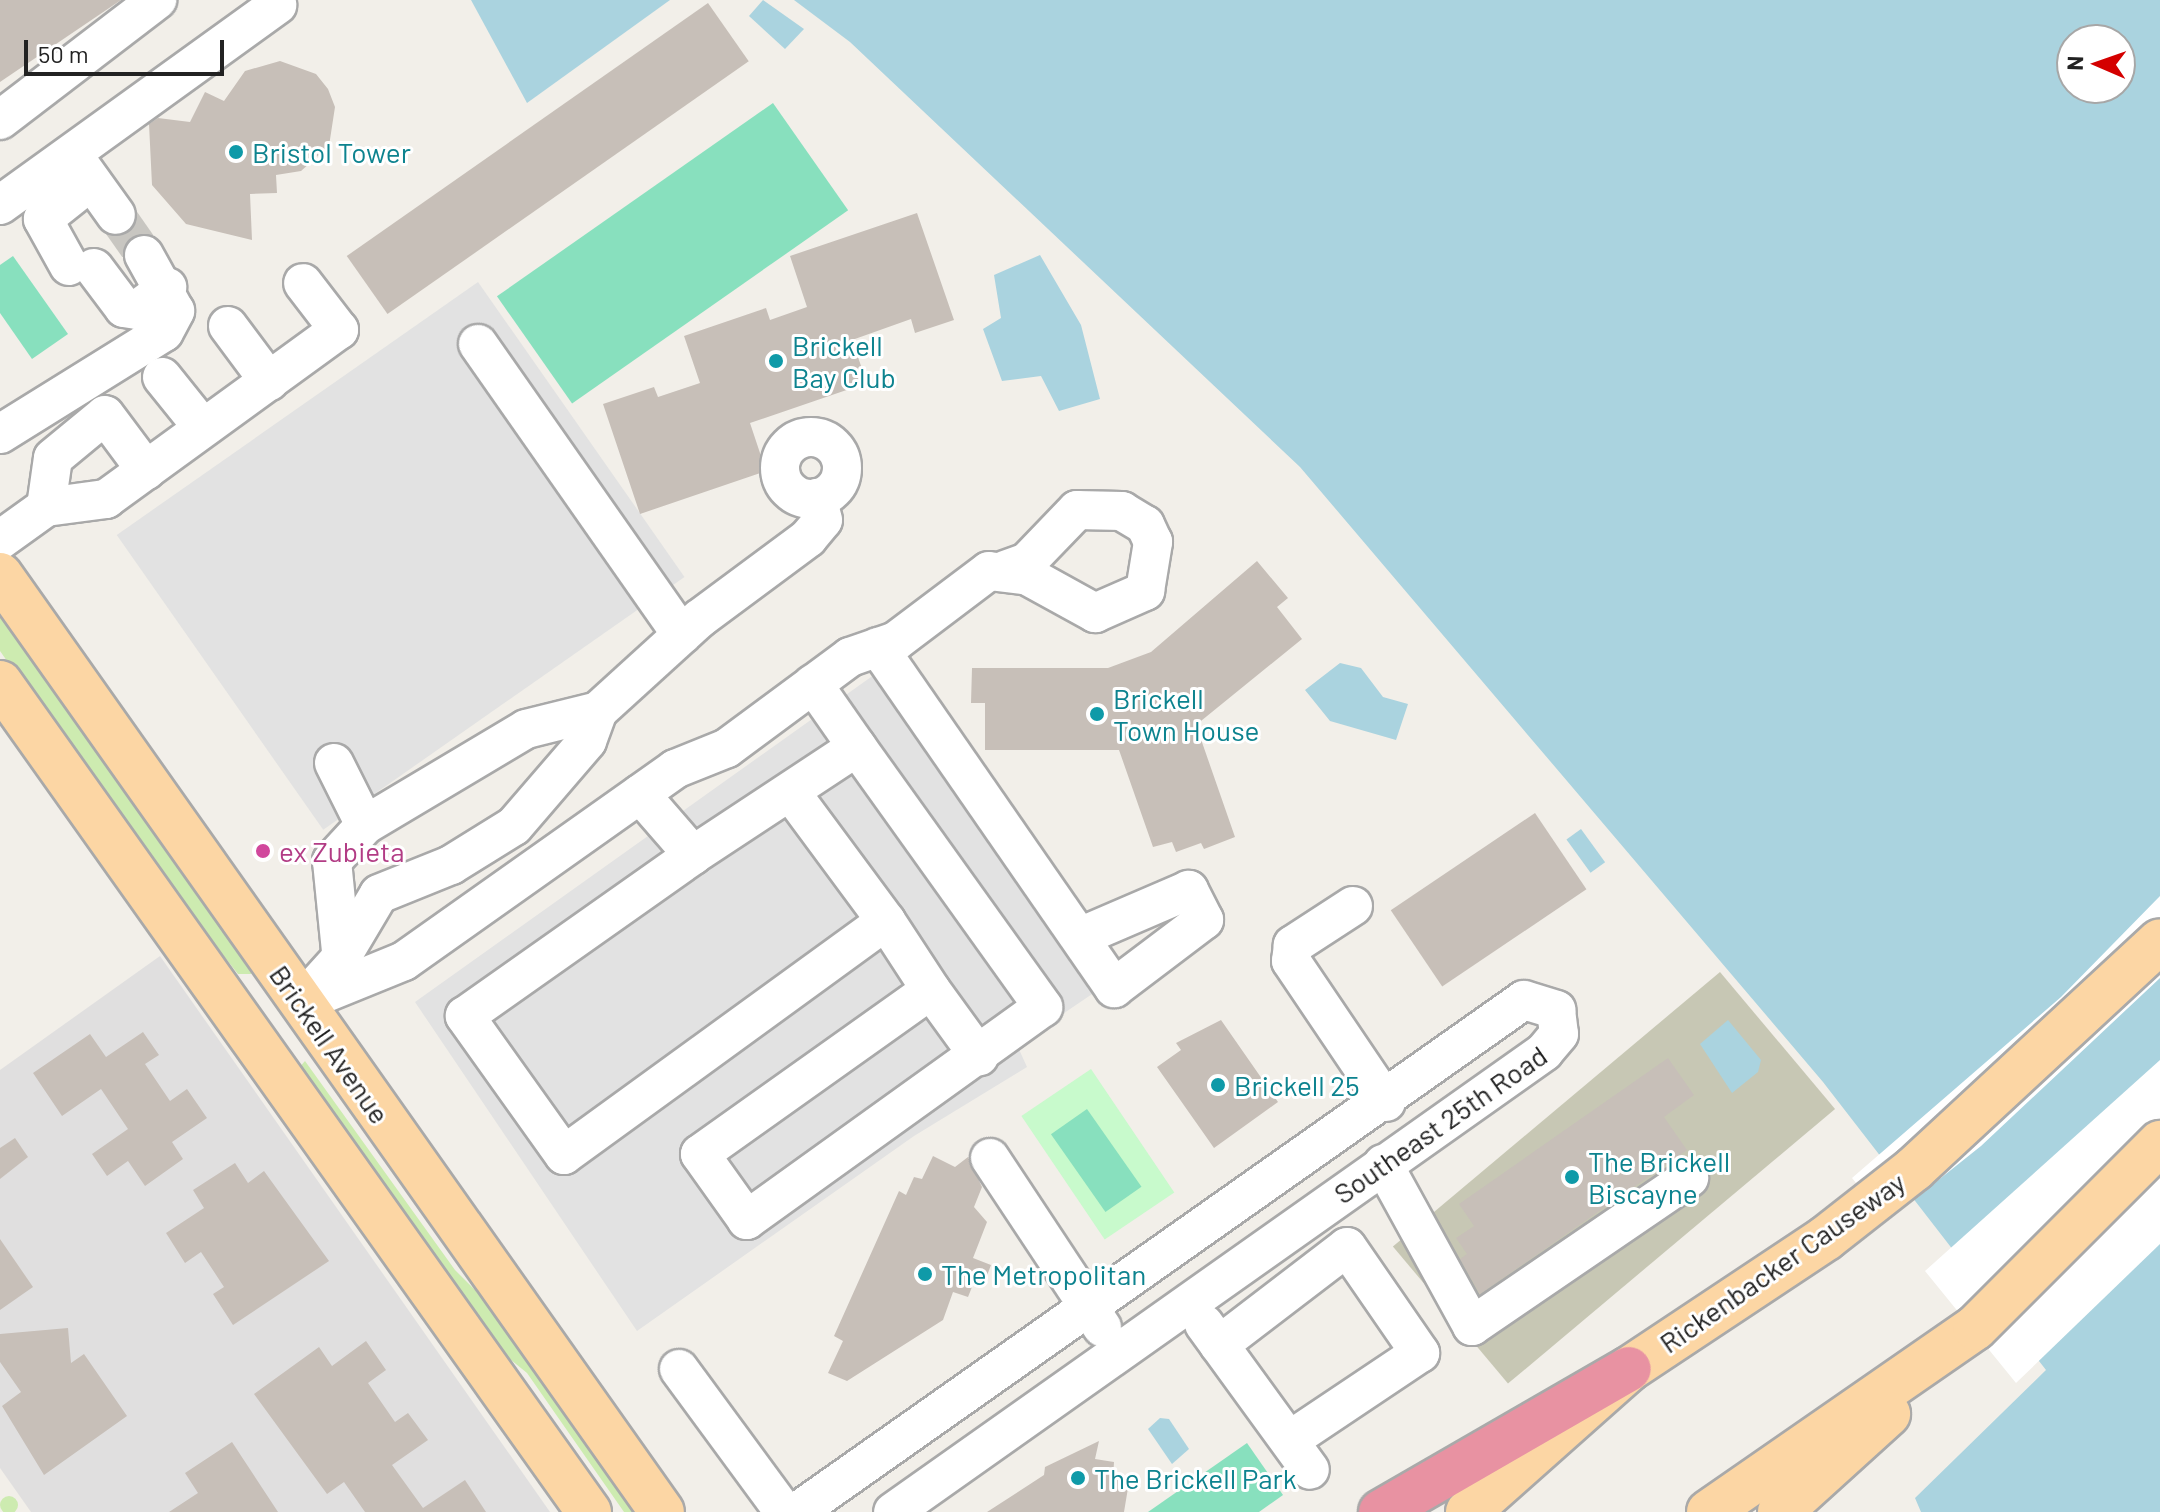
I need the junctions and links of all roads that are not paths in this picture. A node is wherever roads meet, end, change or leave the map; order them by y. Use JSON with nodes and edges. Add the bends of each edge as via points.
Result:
{"nodes":[{"id":1,"x":157,"y":0,"type":"edge"},
{"id":2,"x":277,"y":5,"type":"dead end"},
{"id":3,"x":0,"y":120,"type":"edge"},
{"id":4,"x":81,"y":167,"type":"junction"},
{"id":5,"x":0,"y":205,"type":"edge"},
{"id":6,"x":116,"y":215,"type":"tunnel mouth"},
{"id":7,"x":144,"y":255,"type":"tunnel mouth"},
{"id":8,"x":303,"y":283,"type":"dead end"},
{"id":9,"x":167,"y":287,"type":"junction"},
{"id":10,"x":228,"y":326,"type":"dead end"},
{"id":11,"x":478,"y":344,"type":"dead end"},
{"id":12,"x":162,"y":377,"type":"dead end"},
{"id":13,"x":269,"y":381,"type":"junction"},
{"id":14,"x":203,"y":428,"type":"junction"},
{"id":15,"x":0,"y":434,"type":"edge"},
{"id":16,"x":146,"y":470,"type":"junction"},
{"id":17,"x":817,"y":498,"type":"dead end"},
{"id":18,"x":46,"y":507,"type":"junction"},
{"id":19,"x":0,"y":540,"type":"edge"},
{"id":20,"x":1005,"y":570,"type":"dead end"},
{"id":21,"x":0,"y":575,"type":"edge"},
{"id":22,"x":682,"y":635,"type":"junction"},
{"id":23,"x":878,"y":647,"type":"junction"},
{"id":24,"x":0,"y":683,"type":"edge"},
{"id":25,"x":813,"y":684,"type":"junction"},
{"id":26,"x":598,"y":711,"type":"junction"},
{"id":27,"x":857,"y":747,"type":"junction"},
{"id":28,"x":334,"y":763,"type":"dead end"},
{"id":29,"x":640,"y":794,"type":"junction"},
{"id":30,"x":792,"y":794,"type":"junction"},
{"id":31,"x":365,"y":825,"type":"junction"},
{"id":32,"x":693,"y":855,"type":"junction"},
{"id":33,"x":1353,"y":906,"type":"dead end"},
{"id":34,"x":886,"y":921,"type":"junction"},
{"id":35,"x":1080,"y":937,"type":"dead end"},
{"id":36,"x":2160,"y":941,"type":"edge"},
{"id":37,"x":341,"y":958,"type":"junction"},
{"id":38,"x":931,"y":990,"type":"junction"},
{"id":39,"x":301,"y":1003,"type":"junction"},
{"id":40,"x":250,"y":1039,"type":"junction"},
{"id":41,"x":979,"y":1056,"type":"junction"},
{"id":42,"x":1386,"y":1102,"type":"junction"},
{"id":43,"x":2160,"y":1143,"type":"edge"},
{"id":44,"x":1321,"y":1147,"type":"junction"},
{"id":45,"x":990,"y":1158,"type":"dead end"},
{"id":46,"x":1383,"y":1164,"type":"junction"},
{"id":47,"x":1689,"y":1178,"type":"dead end"},
{"id":48,"x":1348,"y":1189,"type":"junction"},
{"id":49,"x":1188,"y":1302,"type":"junction"},
{"id":50,"x":1089,"y":1309,"type":"junction"},
{"id":51,"x":1975,"y":1328,"type":"junction"},
{"id":52,"x":1219,"y":1345,"type":"junction"},
{"id":53,"x":1117,"y":1350,"type":"junction"},
{"id":54,"x":679,"y":1369,"type":"dead end"},
{"id":55,"x":1629,"y":1369,"type":"junction"},
{"id":56,"x":855,"y":1473,"type":"junction"},
{"id":57,"x":589,"y":1512,"type":"edge"},
{"id":58,"x":662,"y":1512,"type":"edge"},
{"id":59,"x":784,"y":1512,"type":"edge"},
{"id":60,"x":797,"y":1512,"type":"edge"},
{"id":61,"x":882,"y":1512,"type":"edge"},
{"id":62,"x":893,"y":1512,"type":"edge"},
{"id":63,"x":1381,"y":1512,"type":"edge"},
{"id":64,"x":1468,"y":1512,"type":"edge"},
{"id":65,"x":1709,"y":1512,"type":"edge"},
{"id":66,"x":1780,"y":1512,"type":"edge"}],
"edges":[{"from":1,"to":3,"type":"street"},
{"from":2,"to":4,"type":"street"},
{"from":4,"to":5,"type":"street"},
{"from":4,"to":6,"type":"street"},
{"from":4,"to":9,"type":"street","via":[[43,219],[124,308],[137,310]]},
{"from":7,"to":9,"type":"street"},
{"from":8,"to":13,"type":"street","via":[[339,330]]},
{"from":9,"to":15,"type":"street","via":[[175,311],[164,332]]},
{"from":10,"to":13,"type":"street"},
{"from":11,"to":22,"type":"street"},
{"from":12,"to":14,"type":"street"},
{"from":13,"to":14,"type":"street"},
{"from":14,"to":16,"type":"street"},
{"from":16,"to":18,"type":"street","via":[[106,499]]},
{"from":16,"to":18,"type":"street","via":[[105,415],[53,458]]},
{"from":17,"to":22,"type":"street","via":[[823,520],[808,538]]},
{"from":18,"to":19,"type":"street"},
{"from":20,"to":23,"type":"street","via":[[989,571],[896,641]]},
{"from":21,"to":39,"type":"main road","name":"Brickell Avenue"},
{"from":22,"to":26,"type":"street"},
{"from":23,"to":25,"type":"street"},
{"from":23,"to":35,"type":"street"},
{"from":24,"to":40,"type":"main road"},
{"from":25,"to":27,"type":"street"},
{"from":25,"to":29,"type":"street","via":[[727,748]]},
{"from":26,"to":31,"type":"street","via":[[526,729]]},
{"from":26,"to":37,"type":"street","via":[[582,747],[514,826],[451,865],[379,894]]},
{"from":27,"to":30,"type":"street"},
{"from":27,"to":41,"type":"street","via":[[1043,1007]]},
{"from":28,"to":31,"type":"street"},
{"from":29,"to":32,"type":"street"},
{"from":29,"to":39,"type":"street","via":[[404,961]]},
{"from":30,"to":32,"type":"street"},
{"from":30,"to":34,"type":"street"},
{"from":31,"to":37,"type":"street","via":[[332,861]]},
{"from":32,"to":34,"type":"street","via":[[465,1016],[564,1155]]},
{"from":33,"to":42,"type":"street","via":[[1293,945],[1291,961]]},
{"from":34,"to":38,"type":"street"},
{"from":36,"to":55,"type":"main road","name":"Rickenbacker Causeway","via":[[2045,1054],[1870,1204]]},
{"from":37,"to":39,"type":"street"},
{"from":38,"to":41,"type":"street"},
{"from":38,"to":41,"type":"street","via":[[700,1154],[747,1220]]},
{"from":39,"to":40,"type":"main road"},
{"from":39,"to":58,"type":"main road","name":"Brickell Avenue"},
{"from":40,"to":57,"type":"main road"},
{"from":42,"to":44,"type":"street","name":"Southeast 25th Road"},
{"from":42,"to":46,"type":"street","name":"Southeast 25th Road","via":[[1524,1000],[1556,1010],[1559,1034],[1544,1052]]},
{"from":43,"to":51,"type":"main road"},
{"from":44,"to":48,"type":"street"},
{"from":44,"to":50,"type":"street","name":"Southeast 25th Road"},
{"from":45,"to":50,"type":"street"},
{"from":46,"to":47,"type":"street","via":[[1472,1326]]},
{"from":46,"to":48,"type":"street","name":"Southeast 25th Road"},
{"from":48,"to":49,"type":"street","name":"Southeast 25th Road"},
{"from":49,"to":52,"type":"street"},
{"from":49,"to":53,"type":"street","name":"Southeast 25th Road"},
{"from":50,"to":53,"type":"street"},
{"from":50,"to":56,"type":"street","name":"Southeast 25th Road"},
{"from":51,"to":65,"type":"main road"},
{"from":51,"to":66,"type":"main road"},
{"from":52,"to":52,"type":"street","via":[[1300,1455],[1420,1353],[1347,1247]]},
{"from":53,"to":62,"type":"street","name":"Southeast 25th Road"},
{"from":54,"to":59,"type":"street"},
{"from":55,"to":63,"type":"highway"},
{"from":55,"to":64,"type":"main road","name":"Rickenbacker Causeway"},
{"from":56,"to":60,"type":"street","name":"Southeast 25th Road"},
{"from":56,"to":61,"type":"street"}]}
